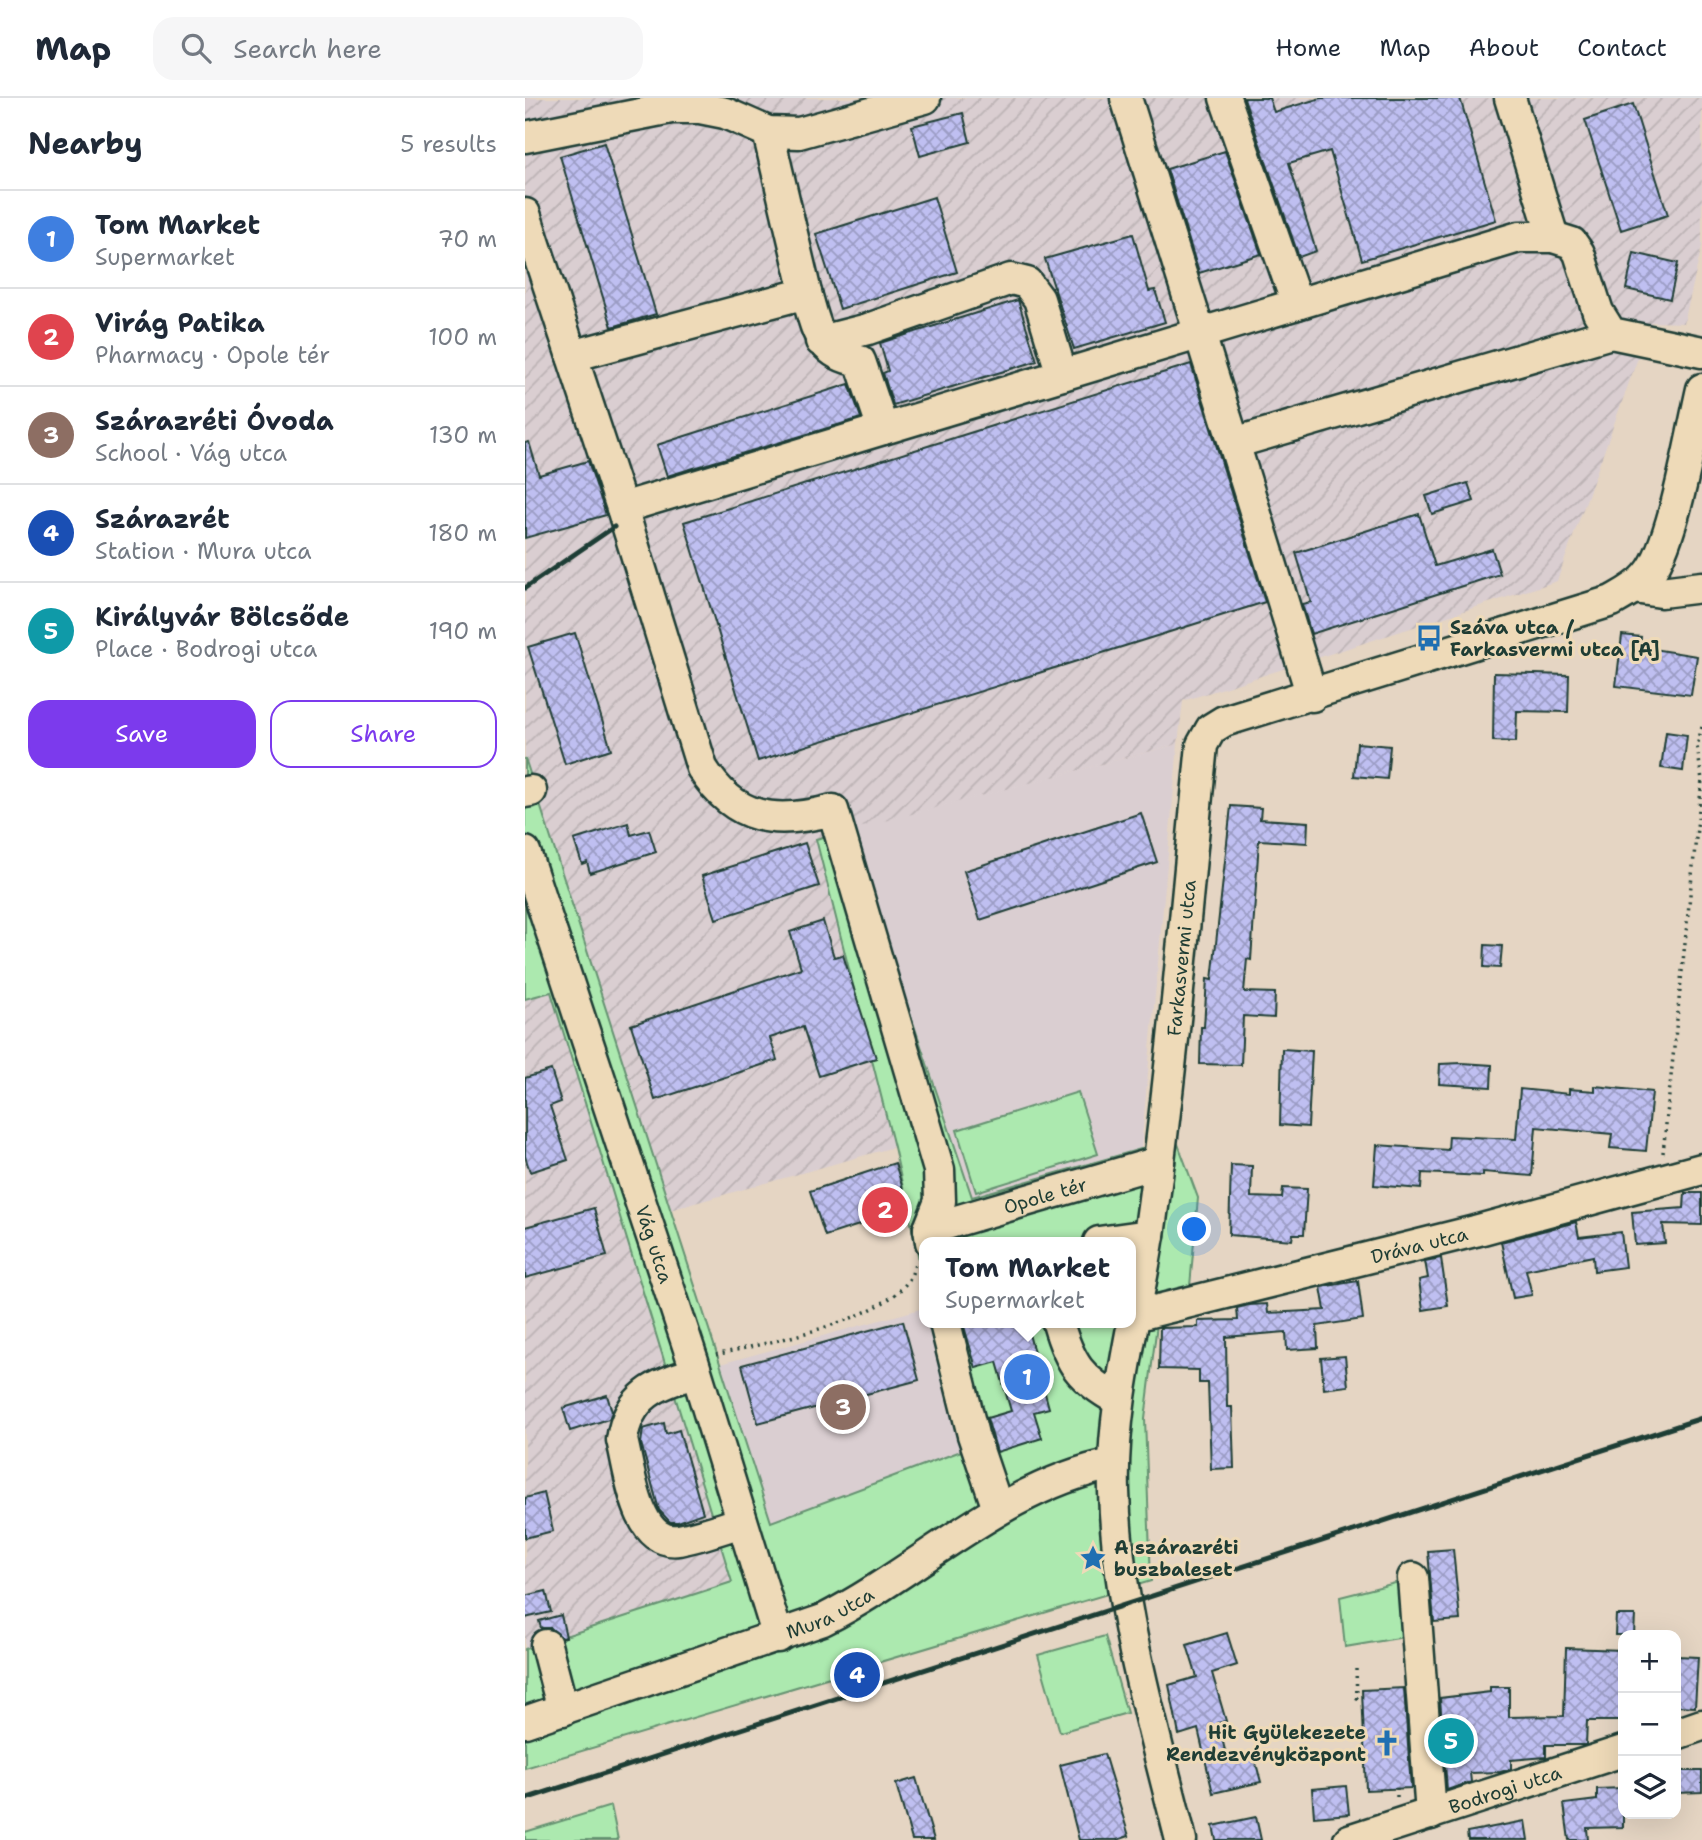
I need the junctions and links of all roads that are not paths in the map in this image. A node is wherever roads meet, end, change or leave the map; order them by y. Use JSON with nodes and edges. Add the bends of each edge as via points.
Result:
{"nodes":[{"id":1,"x":925,"y":98,"type":"edge"},
{"id":2,"x":1126,"y":98,"type":"edge"},
{"id":3,"x":1225,"y":98,"type":"edge"},
{"id":4,"x":1510,"y":98,"type":"edge"},
{"id":5,"x":768,"y":132,"type":"junction"},
{"id":6,"x":525,"y":137,"type":"edge"},
{"id":7,"x":525,"y":214,"type":"edge"},
{"id":8,"x":1552,"y":237,"type":"junction"},
{"id":9,"x":806,"y":293,"type":"junction"},
{"id":10,"x":1297,"y":304,"type":"junction"},
{"id":11,"x":1611,"y":333,"type":"junction"},
{"id":12,"x":1199,"y":334,"type":"junction"},
{"id":13,"x":821,"y":341,"type":"junction"},
{"id":14,"x":1702,"y":352,"type":"edge"},
{"id":15,"x":572,"y":356,"type":"junction"},
{"id":16,"x":1062,"y":375,"type":"junction"},
{"id":17,"x":1702,"y":389,"type":"edge"},
{"id":18,"x":883,"y":429,"type":"junction"},
{"id":19,"x":1234,"y":443,"type":"junction"},
{"id":20,"x":622,"y":508,"type":"junction"},
{"id":21,"x":1702,"y":587,"type":"edge"},
{"id":22,"x":1634,"y":588,"type":"junction"},
{"id":23,"x":1312,"y":696,"type":"junction"},
{"id":24,"x":525,"y":852,"type":"edge"},
{"id":25,"x":1159,"y":1163,"type":"junction"},
{"id":26,"x":1702,"y":1169,"type":"edge"},
{"id":27,"x":1149,"y":1235,"type":"junction"},
{"id":28,"x":928,"y":1237,"type":"edge"},
{"id":29,"x":941,"y":1237,"type":"edge"},
{"id":30,"x":1135,"y":1237,"type":"edge"},
{"id":31,"x":1136,"y":1305,"type":"edge"},
{"id":32,"x":1136,"y":1316,"type":"edge"},
{"id":33,"x":946,"y":1328,"type":"edge"},
{"id":34,"x":1060,"y":1328,"type":"edge"},
{"id":35,"x":1132,"y":1328,"type":"edge"},
{"id":36,"x":694,"y":1367,"type":"junction"},
{"id":37,"x":1118,"y":1400,"type":"junction"},
{"id":38,"x":1113,"y":1464,"type":"junction"},
{"id":39,"x":998,"y":1509,"type":"junction"},
{"id":40,"x":742,"y":1521,"type":"junction"},
{"id":41,"x":1413,"y":1578,"type":"dead end"},
{"id":42,"x":778,"y":1637,"type":"junction"},
{"id":43,"x":545,"y":1645,"type":"dead end"},
{"id":44,"x":563,"y":1710,"type":"junction"},
{"id":45,"x":525,"y":1722,"type":"edge"},
{"id":46,"x":1702,"y":1725,"type":"edge"},
{"id":47,"x":1681,"y":1732,"type":"edge"},
{"id":48,"x":1618,"y":1753,"type":"edge"},
{"id":49,"x":1431,"y":1814,"type":"junction"},
{"id":50,"x":1181,"y":1840,"type":"edge"},
{"id":51,"x":1349,"y":1840,"type":"edge"}],
"edges":[{"from":1,"to":5,"type":"street","via":[[799,133]]},
{"from":2,"to":12,"type":"street"},
{"from":3,"to":10,"type":"street"},
{"from":4,"to":8,"type":"street"},
{"from":5,"to":6,"type":"street","via":[[725,113],[671,108]]},
{"from":5,"to":9,"type":"street"},
{"from":7,"to":15,"type":"street"},
{"from":8,"to":10,"type":"street","via":[[1519,237]]},
{"from":8,"to":11,"type":"street","via":[[1572,243],[1579,253],[1598,312]]},
{"from":9,"to":13,"type":"street"},
{"from":9,"to":15,"type":"street"},
{"from":10,"to":12,"type":"street"},
{"from":11,"to":14,"type":"street"},
{"from":11,"to":19,"type":"street"},
{"from":12,"to":16,"type":"street"},
{"from":12,"to":19,"type":"street"},
{"from":13,"to":16,"type":"street","via":[[1011,278],[1027,283],[1039,299]]},
{"from":13,"to":18,"type":"street","via":[[839,357],[860,361]]},
{"from":15,"to":20,"type":"street"},
{"from":16,"to":18,"type":"street"},
{"from":17,"to":22,"type":"street","name":"Farkasvermi utca","via":[[1664,548],[1647,577]]},
{"from":18,"to":20,"type":"street"},
{"from":19,"to":23,"type":"street"},
{"from":20,"to":28,"type":"street","via":[[702,768],[713,786],[738,808],[764,815],[795,818],[833,810],[939,1170],[940,1201]]},
{"from":21,"to":22,"type":"street","via":[[1661,592]]},
{"from":22,"to":23,"type":"street","name":"Farkasvermi utca","via":[[1612,601]]},
{"from":23,"to":25,"type":"street","name":"Farkasvermi utca","via":[[1217,724],[1202,745]]},
{"from":24,"to":36,"type":"street","name":"Vág utca"},
{"from":25,"to":27,"type":"street","name":"Farkasvermi utca"},
{"from":25,"to":29,"type":"street","name":"Opole tér"},
{"from":26,"to":32,"type":"street","name":"Dráva utca"},
{"from":27,"to":30,"type":"street"},
{"from":27,"to":31,"type":"street","name":"Farkasvermi utca"},
{"from":33,"to":39,"type":"street","via":[[973,1435]]},
{"from":34,"to":37,"type":"street","via":[[1069,1359],[1085,1378]]},
{"from":35,"to":37,"type":"street","name":"Farkasvermi utca"},
{"from":36,"to":40,"type":"street","name":"Vág utca"},
{"from":36,"to":40,"type":"street","via":[[649,1389],[624,1427],[622,1440],[643,1522],[657,1534],[676,1540]]},
{"from":37,"to":38,"type":"street","name":"Farkasvermi utca"},
{"from":38,"to":39,"type":"street","name":"Mura utca","via":[[1070,1474]]},
{"from":38,"to":50,"type":"street","name":"Farkasvermi utca","via":[[1119,1564]]},
{"from":39,"to":42,"type":"street","name":"Mura utca","via":[[850,1606]]},
{"from":40,"to":42,"type":"street","name":"Vág utca"},
{"from":41,"to":49,"type":"street"},
{"from":42,"to":44,"type":"street","name":"Mura utca"},
{"from":43,"to":44,"type":"street"},
{"from":44,"to":45,"type":"street","name":"Mura utca"},
{"from":46,"to":47,"type":"street"},
{"from":48,"to":49,"type":"street","name":"Bodrogi utca"},
{"from":49,"to":51,"type":"street","name":"Bodrogi utca"}]}
